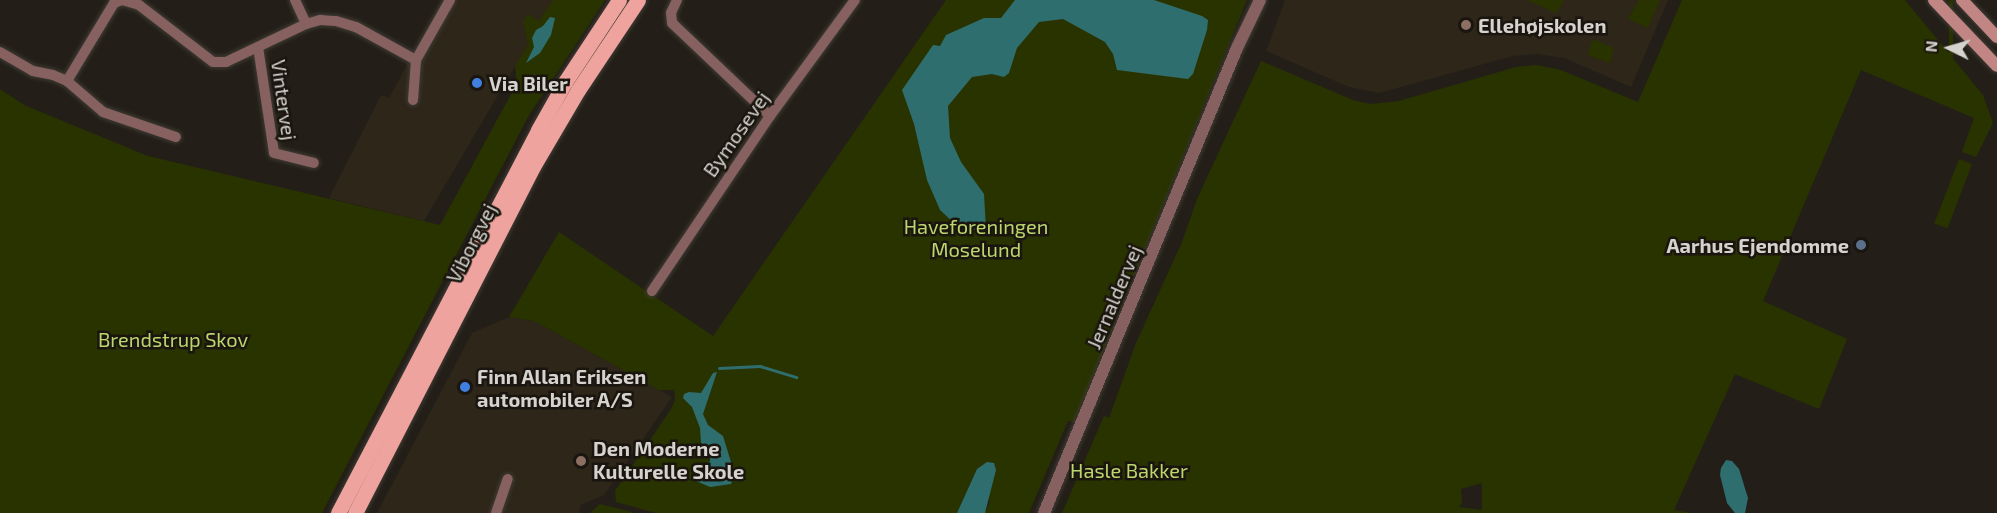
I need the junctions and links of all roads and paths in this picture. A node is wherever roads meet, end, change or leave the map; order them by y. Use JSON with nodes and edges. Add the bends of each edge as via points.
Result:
{"nodes":[{"id":1,"x":296,"y":0,"type":"edge"},
{"id":2,"x":450,"y":0,"type":"edge"},
{"id":3,"x":619,"y":0,"type":"edge"},
{"id":4,"x":638,"y":0,"type":"edge"},
{"id":5,"x":677,"y":0,"type":"edge"},
{"id":6,"x":855,"y":0,"type":"edge"},
{"id":7,"x":1260,"y":0,"type":"edge"},
{"id":8,"x":1934,"y":0,"type":"edge"},
{"id":9,"x":1962,"y":0,"type":"edge"},
{"id":10,"x":306,"y":24,"type":"junction"},
{"id":11,"x":1997,"y":37,"type":"edge"},
{"id":12,"x":258,"y":46,"type":"junction"},
{"id":13,"x":0,"y":52,"type":"edge"},
{"id":14,"x":416,"y":60,"type":"junction"},
{"id":15,"x":1997,"y":66,"type":"edge"},
{"id":16,"x":67,"y":81,"type":"junction"},
{"id":17,"x":413,"y":100,"type":"dead end"},
{"id":18,"x":770,"y":116,"type":"junction"},
{"id":19,"x":176,"y":137,"type":"dead end"},
{"id":20,"x":314,"y":163,"type":"dead end"},
{"id":21,"x":652,"y":291,"type":"dead end"},
{"id":22,"x":508,"y":479,"type":"dead end"},
{"id":23,"x":338,"y":513,"type":"edge"},
{"id":24,"x":355,"y":513,"type":"edge"},
{"id":25,"x":496,"y":513,"type":"edge"},
{"id":26,"x":1044,"y":513,"type":"edge"}],
"edges":[{"from":1,"to":10,"type":"street"},
{"from":2,"to":14,"type":"street"},
{"from":3,"to":23,"type":"main road","name":"Viborgvej","via":[[537,130]]},
{"from":4,"to":24,"type":"main road","name":"Viborgvej","via":[[534,165]]},
{"from":5,"to":18,"type":"street","via":[[671,13],[672,23]]},
{"from":6,"to":18,"type":"street","name":"Bymosevej"},
{"from":7,"to":26,"type":"street","name":"Jernaldervej","via":[[1245,51],[1220,95]]},
{"from":8,"to":15,"type":"main road"},
{"from":9,"to":11,"type":"main road"},
{"from":10,"to":12,"type":"street","name":"Vintervej"},
{"from":10,"to":14,"type":"street","name":"Vintervej","via":[[320,20],[346,23]]},
{"from":12,"to":16,"type":"street","name":"Vintervej","via":[[226,62],[213,62],[139,4],[122,0],[114,3]]},
{"from":12,"to":20,"type":"street","name":"Vintervej","via":[[274,153]]},
{"from":13,"to":16,"type":"street","via":[[33,70]]},
{"from":14,"to":17,"type":"street"},
{"from":16,"to":19,"type":"street","via":[[103,112]]},
{"from":18,"to":21,"type":"street","name":"Bymosevej"},
{"from":22,"to":25,"type":"street"}]}
